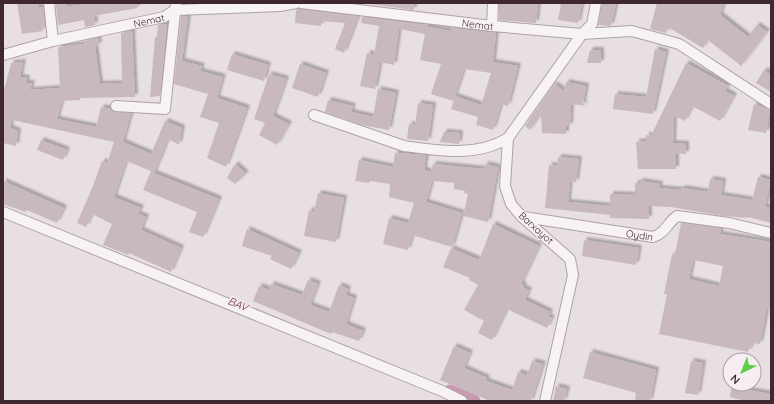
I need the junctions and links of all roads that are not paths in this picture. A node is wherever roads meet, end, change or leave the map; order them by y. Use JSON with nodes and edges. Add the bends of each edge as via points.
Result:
{"nodes":[{"id":1,"x":49,"y":3,"type":"edge"},
{"id":2,"x":296,"y":3,"type":"edge"},
{"id":3,"x":301,"y":3,"type":"edge"},
{"id":4,"x":493,"y":3,"type":"edge"},
{"id":5,"x":596,"y":3,"type":"edge"},
{"id":6,"x":175,"y":7,"type":"edge"},
{"id":7,"x":492,"y":26,"type":"junction"},
{"id":8,"x":582,"y":34,"type":"junction"},
{"id":9,"x":53,"y":41,"type":"junction"},
{"id":10,"x":3,"y":55,"type":"edge"},
{"id":11,"x":771,"y":104,"type":"edge"},
{"id":12,"x":116,"y":106,"type":"dead end"},
{"id":13,"x":314,"y":115,"type":"dead end"},
{"id":14,"x":508,"y":138,"type":"junction"},
{"id":15,"x":3,"y":212,"type":"edge"},
{"id":16,"x":522,"y":217,"type":"junction"},
{"id":17,"x":771,"y":233,"type":"edge"},
{"id":18,"x":462,"y":401,"type":"edge"},
{"id":19,"x":545,"y":401,"type":"edge"}],
"edges":[{"from":1,"to":9,"type":"street"},
{"from":2,"to":6,"type":"street","name":"Nemat","via":[[280,6]]},
{"from":3,"to":7,"type":"street","name":"Nemat"},
{"from":4,"to":7,"type":"street"},
{"from":5,"to":8,"type":"street","via":[[592,24]]},
{"from":6,"to":9,"type":"street","name":"Nemat","via":[[164,17]]},
{"from":6,"to":12,"type":"street","via":[[165,109]]},
{"from":7,"to":8,"type":"street","name":"Nemat"},
{"from":8,"to":11,"type":"street","name":"Nemat","via":[[632,31],[679,44]]},
{"from":8,"to":14,"type":"street"},
{"from":9,"to":10,"type":"street","name":"Nemat"},
{"from":13,"to":14,"type":"street","via":[[415,148],[473,151],[497,145]]},
{"from":14,"to":16,"type":"street","name":"Barxayot","via":[[505,186],[512,204]]},
{"from":15,"to":18,"type":"street"},
{"from":16,"to":17,"type":"street","name":"Oydin","via":[[653,237],[661,235],[677,216],[729,223]]},
{"from":16,"to":19,"type":"street","name":"Barxayot","via":[[570,260],[573,275]]}]}
